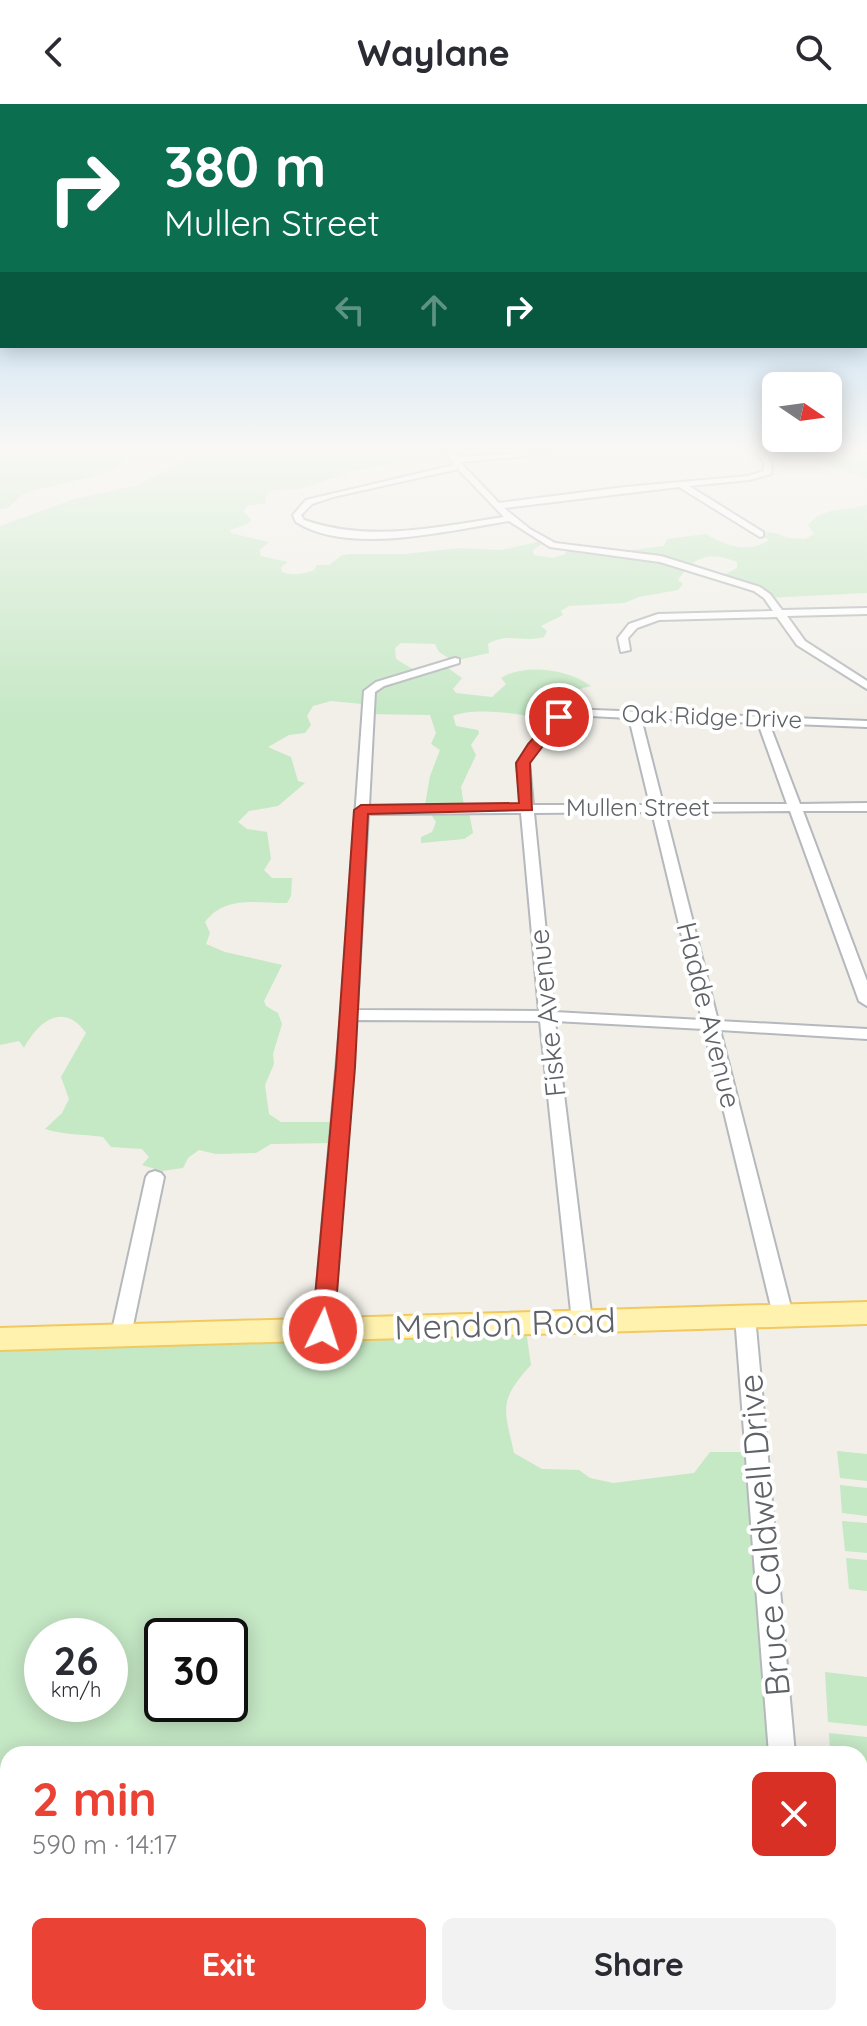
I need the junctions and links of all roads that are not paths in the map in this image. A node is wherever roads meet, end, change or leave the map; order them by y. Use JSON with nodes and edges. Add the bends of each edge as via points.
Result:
{"nodes":[{"id":1,"x":545,"y":542,"type":"edge"},
{"id":2,"x":867,"y":611,"type":"edge"},
{"id":3,"x":779,"y":614,"type":"junction"},
{"id":4,"x":625,"y":650,"type":"dead end"},
{"id":5,"x":455,"y":661,"type":"dead end"},
{"id":6,"x":867,"y":686,"type":"edge"},
{"id":7,"x":634,"y":714,"type":"junction"},
{"id":8,"x":559,"y":717,"type":"joint"},
{"id":9,"x":762,"y":719,"type":"junction"},
{"id":10,"x":867,"y":724,"type":"edge"},
{"id":11,"x":527,"y":807,"type":"junction"},
{"id":12,"x":794,"y":807,"type":"junction"},
{"id":13,"x":867,"y":807,"type":"edge"},
{"id":14,"x":658,"y":808,"type":"junction"},
{"id":15,"x":361,"y":810,"type":"junction"},
{"id":16,"x":867,"y":1001,"type":"edge"},
{"id":17,"x":349,"y":1015,"type":"junction"},
{"id":18,"x":547,"y":1016,"type":"junction"},
{"id":19,"x":712,"y":1027,"type":"junction"},
{"id":20,"x":867,"y":1034,"type":"edge"},
{"id":21,"x":155,"y":1177,"type":"dead end"},
{"id":22,"x":867,"y":1313,"type":"edge"},
{"id":23,"x":783,"y":1315,"type":"junction"},
{"id":24,"x":745,"y":1316,"type":"junction"},
{"id":25,"x":582,"y":1321,"type":"junction"},
{"id":26,"x":323,"y":1330,"type":"junction"},
{"id":27,"x":121,"y":1335,"type":"junction"},
{"id":28,"x":0,"y":1339,"type":"edge"},
{"id":29,"x":781,"y":1746,"type":"edge"}],
"edges":[{"from":1,"to":3,"type":"street","via":[[661,559],[743,583],[764,593]]},
{"from":2,"to":3,"type":"street"},
{"from":3,"to":4,"type":"street","via":[[658,617],[629,629],[623,638]]},
{"from":3,"to":6,"type":"street","via":[[801,643]]},
{"from":5,"to":15,"type":"street","via":[[370,691]]},
{"from":7,"to":8,"type":"street","name":"Oak Ridge Drive","via":[[569,712]]},
{"from":7,"to":9,"type":"street","name":"Oak Ridge Drive"},
{"from":7,"to":14,"type":"street","name":"Hadde Avenue"},
{"from":8,"to":11,"type":"street","name":"Fiske Avenue","via":[[523,763]]},
{"from":9,"to":10,"type":"street","name":"Oak Ridge Drive"},
{"from":9,"to":12,"type":"street"},
{"from":11,"to":14,"type":"street","name":"Mullen Street"},
{"from":11,"to":15,"type":"street","name":"Mullen Street"},
{"from":11,"to":18,"type":"street","name":"Fiske Avenue"},
{"from":12,"to":13,"type":"street","name":"Mullen Street"},
{"from":12,"to":14,"type":"street","name":"Mullen Street"},
{"from":12,"to":16,"type":"street"},
{"from":14,"to":19,"type":"street","name":"Hadde Avenue"},
{"from":15,"to":17,"type":"street"},
{"from":17,"to":18,"type":"street"},
{"from":17,"to":26,"type":"street"},
{"from":18,"to":19,"type":"street"},
{"from":18,"to":25,"type":"street","name":"Fiske Avenue"},
{"from":19,"to":20,"type":"street"},
{"from":19,"to":23,"type":"street","name":"Hadde Avenue"},
{"from":21,"to":27,"type":"street"},
{"from":22,"to":23,"type":"main road","name":"Mendon Road"},
{"from":23,"to":24,"type":"main road","name":"Mendon Road"},
{"from":24,"to":25,"type":"main road","name":"Mendon Road"},
{"from":24,"to":29,"type":"street","name":"Bruce Caldwell Drive"},
{"from":25,"to":26,"type":"main road","name":"Mendon Road"},
{"from":26,"to":27,"type":"main road","name":"Mendon Road"},
{"from":27,"to":28,"type":"main road","name":"Mendon Road"}]}
